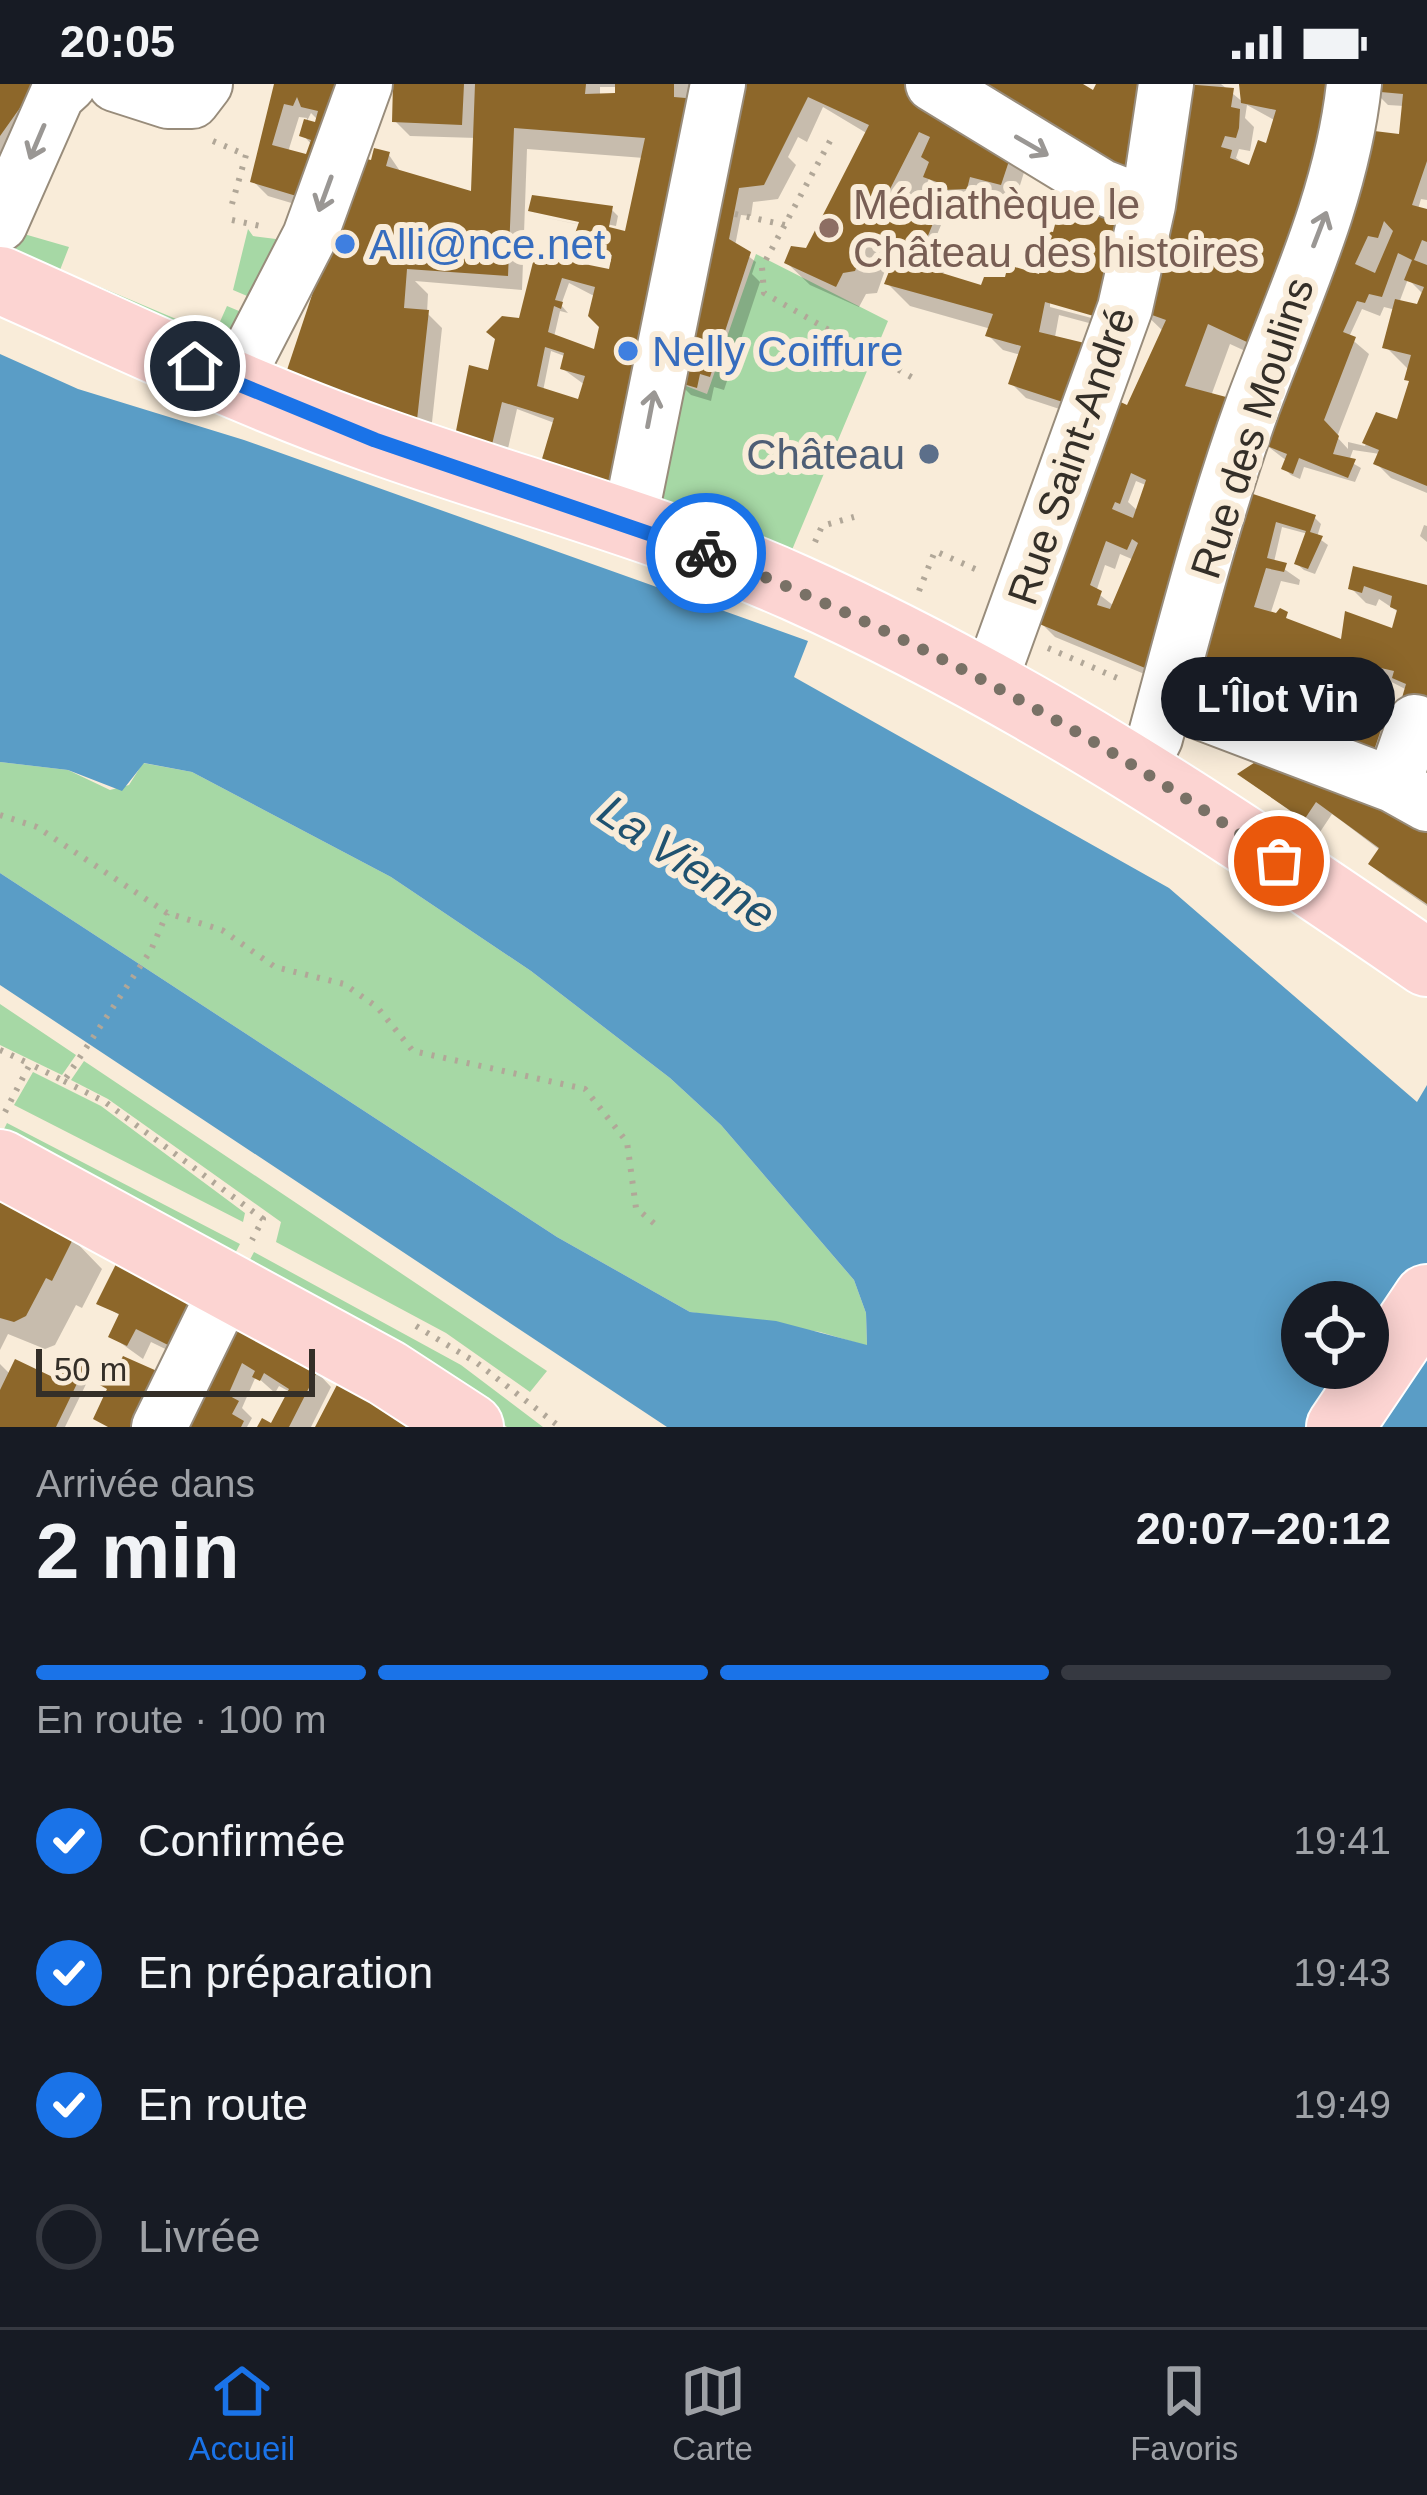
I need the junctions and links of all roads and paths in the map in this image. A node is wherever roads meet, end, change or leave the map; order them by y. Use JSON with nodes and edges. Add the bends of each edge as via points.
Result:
{"nodes":[{"id":1,"x":68,"y":84,"type":"edge"},
{"id":2,"x":115,"y":84,"type":"edge"},
{"id":3,"x":205,"y":84,"type":"edge"},
{"id":4,"x":365,"y":84,"type":"edge"},
{"id":5,"x":718,"y":84,"type":"edge"},
{"id":6,"x":933,"y":84,"type":"edge"},
{"id":7,"x":1166,"y":84,"type":"edge"},
{"id":8,"x":1354,"y":84,"type":"edge"},
{"id":9,"x":830,"y":141,"type":"dead end"},
{"id":10,"x":243,"y":168,"type":"dead end"},
{"id":11,"x":232,"y":204,"type":"dead end"},
{"id":12,"x":1148,"y":206,"type":"junction"},
{"id":13,"x":5,"y":214,"type":"edge"},
{"id":14,"x":735,"y":214,"type":"dead end"},
{"id":15,"x":784,"y":225,"type":"junction"},
{"id":16,"x":0,"y":280,"type":"edge"},
{"id":17,"x":913,"y":378,"type":"dead end"},
{"id":18,"x":234,"y":383,"type":"junction"},
{"id":19,"x":629,"y":524,"type":"junction"},
{"id":20,"x":983,"y":573,"type":"dead end"},
{"id":21,"x":918,"y":592,"type":"dead end"},
{"id":22,"x":999,"y":658,"type":"junction"},
{"id":23,"x":1166,"y":699,"type":"junction"},
{"id":24,"x":1415,"y":722,"type":"dead end"},
{"id":25,"x":1140,"y":768,"type":"junction"},
{"id":26,"x":1410,"y":794,"type":"edge"},
{"id":27,"x":0,"y":815,"type":"edge"},
{"id":28,"x":167,"y":913,"type":"junction"},
{"id":29,"x":1427,"y":963,"type":"edge"},
{"id":30,"x":0,"y":1050,"type":"edge"},
{"id":31,"x":30,"y":1064,"type":"junction"},
{"id":32,"x":64,"y":1081,"type":"junction"},
{"id":33,"x":0,"y":1120,"type":"edge"},
{"id":34,"x":0,"y":1163,"type":"edge"},
{"id":35,"x":656,"y":1225,"type":"dead end"},
{"id":36,"x":236,"y":1271,"type":"junction"},
{"id":37,"x":1427,"y":1298,"type":"edge"},
{"id":38,"x":159,"y":1427,"type":"edge"},
{"id":39,"x":470,"y":1427,"type":"edge"},
{"id":40,"x":1340,"y":1427,"type":"edge"}],
"edges":[{"from":1,"to":13,"type":"street","one_way":true},
{"from":2,"to":3,"type":"street","via":[[192,101]]},
{"from":4,"to":18,"type":"street","one_way":true,"via":[[310,236]]},
{"from":19,"to":5,"type":"street","one_way":true},
{"from":6,"to":12,"type":"street","one_way":true,"via":[[1102,188]]},
{"from":7,"to":12,"type":"street","name":"Rue Saint-André"},
{"from":23,"to":8,"type":"street","name":"Rue des Moulins","one_way":true,"via":[[1251,411],[1329,206]]},
{"from":9,"to":15,"type":"path"},
{"from":10,"to":11,"type":"path"},
{"from":12,"to":22,"type":"street","name":"Rue Saint-André","via":[[1125,308]]},
{"from":14,"to":15,"type":"path"},
{"from":15,"to":17,"type":"path","via":[[763,267],[764,293]]},
{"from":16,"to":18,"type":"main road"},
{"from":18,"to":19,"type":"main road","via":[[375,440]]},
{"from":19,"to":22,"type":"main road"},
{"from":20,"to":21,"type":"path","via":[[935,551]]},
{"from":22,"to":23,"type":"path"},
{"from":22,"to":25,"type":"main road"},
{"from":23,"to":25,"type":"street","name":"Rue des Moulins"},
{"from":23,"to":26,"type":"street"},
{"from":24,"to":26,"type":"street"},
{"from":25,"to":29,"type":"main road"},
{"from":27,"to":28,"type":"path","via":[[37,827]]},
{"from":28,"to":32,"type":"path","via":[[152,950]]},
{"from":28,"to":35,"type":"path","via":[[222,930],[275,968],[344,984],[413,1051],[585,1090],[627,1142],[636,1208]]},
{"from":30,"to":31,"type":"path"},
{"from":31,"to":32,"type":"path"},
{"from":31,"to":33,"type":"path"},
{"from":32,"to":36,"type":"path","via":[[105,1102],[263,1219]]},
{"from":34,"to":36,"type":"main road"},
{"from":36,"to":38,"type":"street"},
{"from":36,"to":39,"type":"main road"},
{"from":37,"to":40,"type":"main road"}]}
